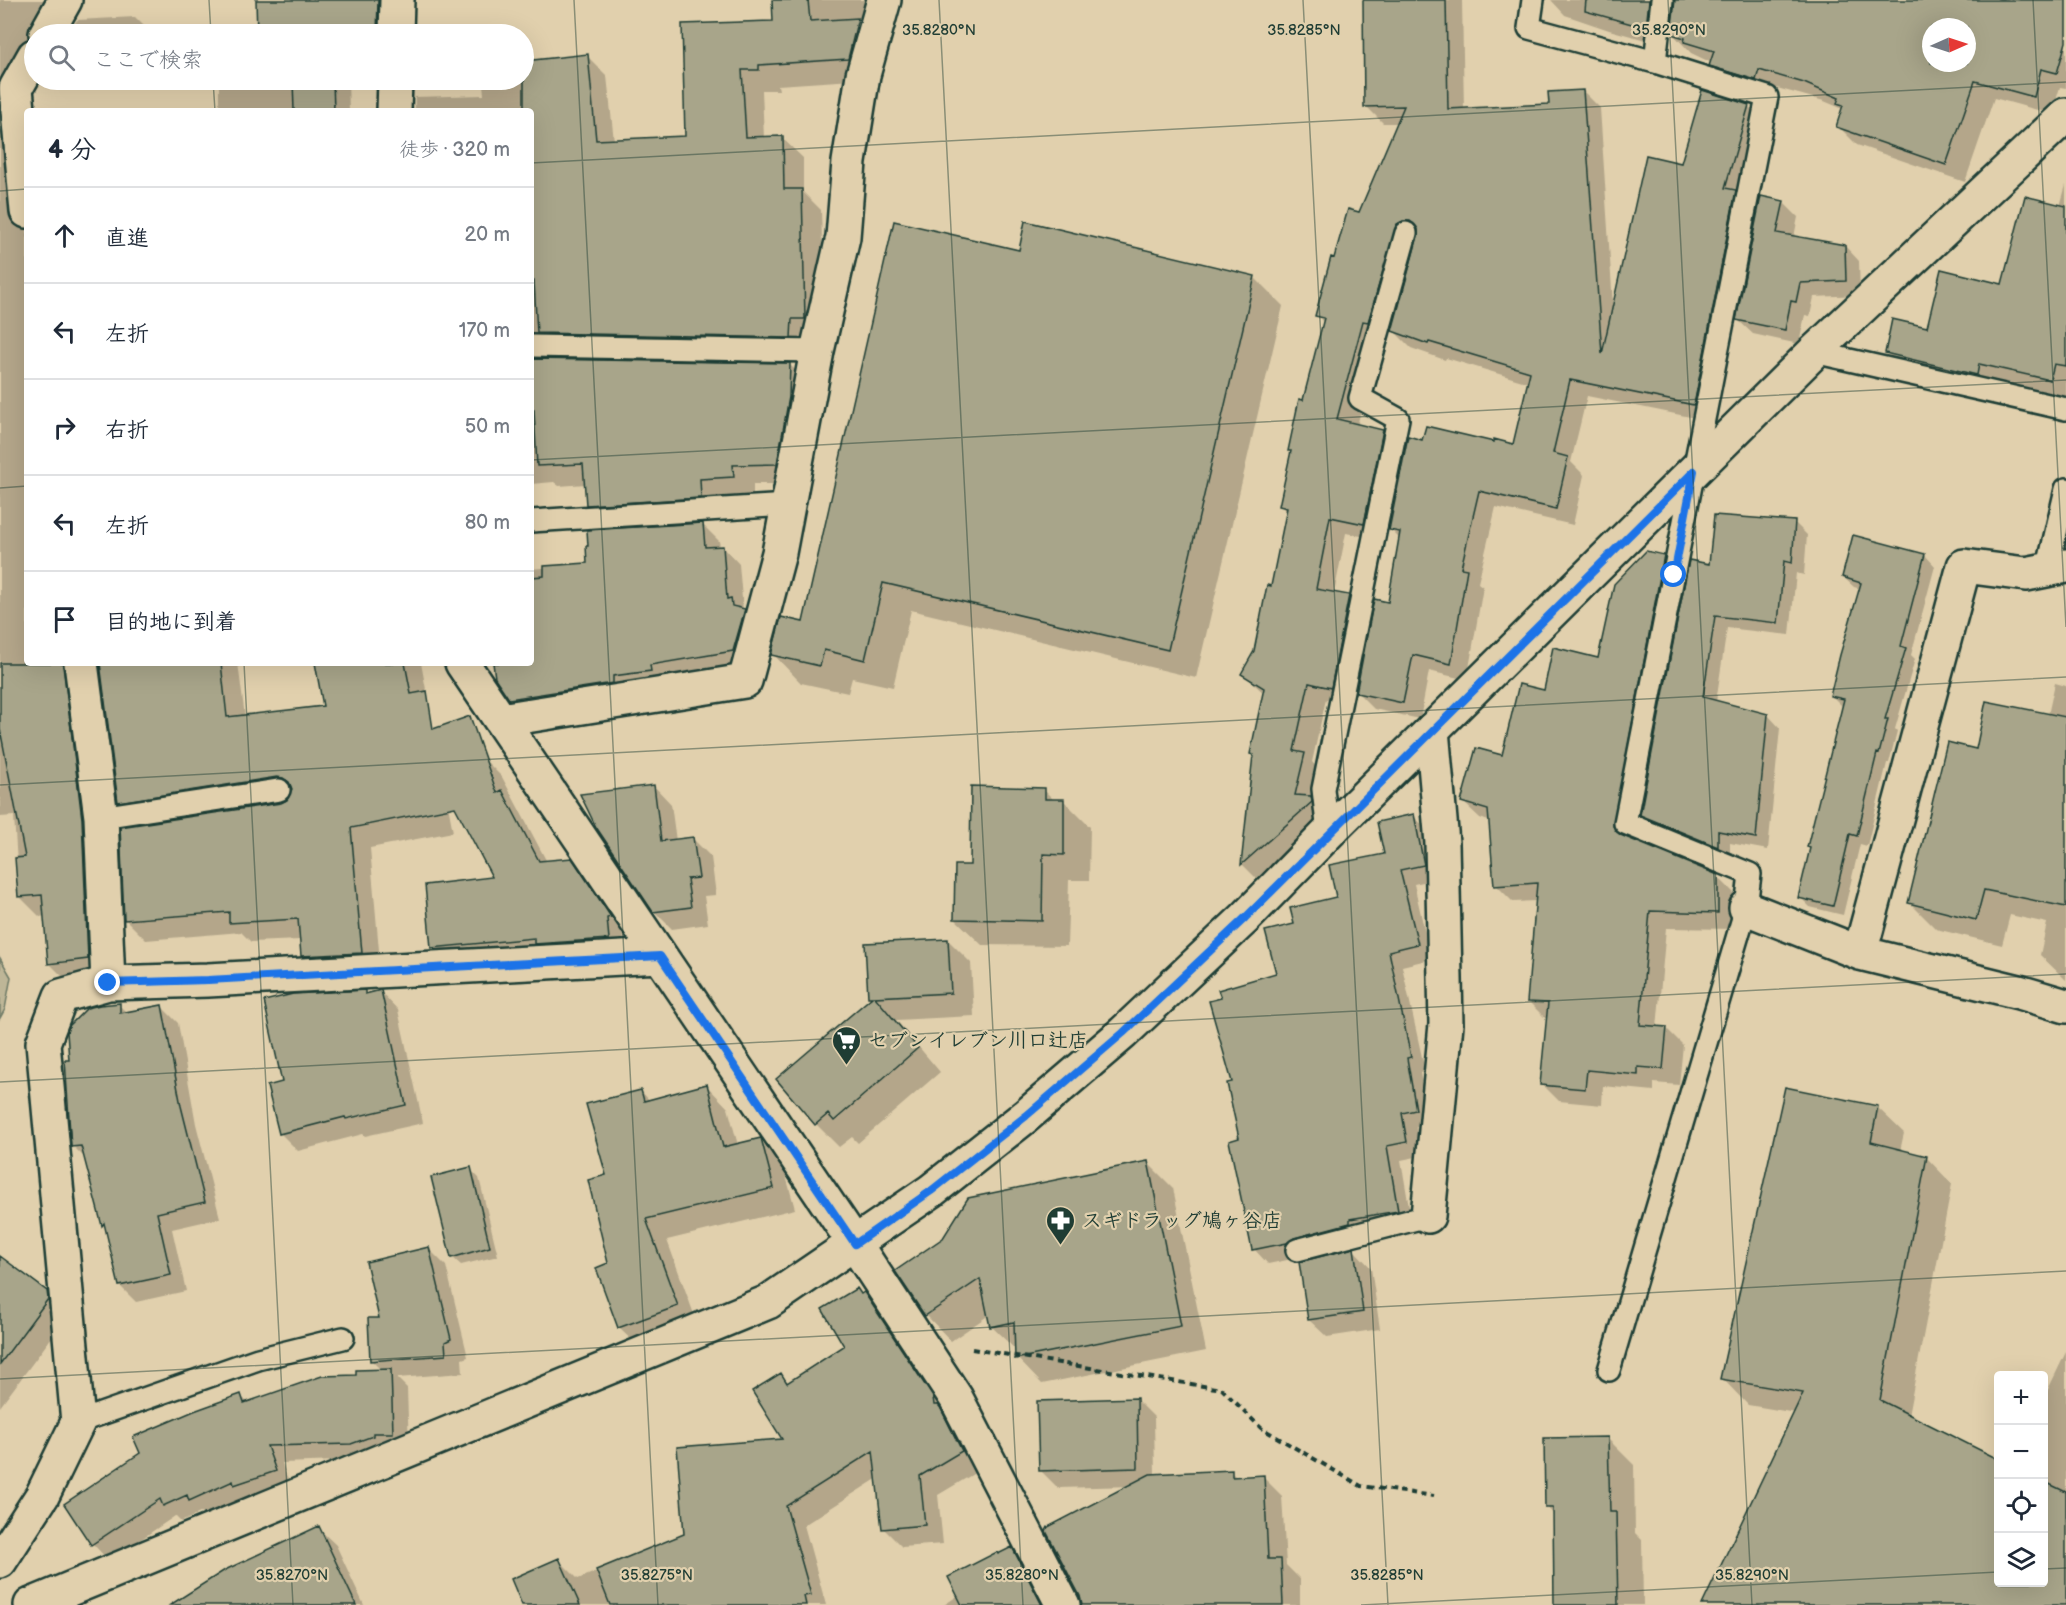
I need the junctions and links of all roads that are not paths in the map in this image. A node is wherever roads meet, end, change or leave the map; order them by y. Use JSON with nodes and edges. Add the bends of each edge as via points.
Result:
{"nodes":[{"id":1,"x":65,"y":0,"type":"edge"},
{"id":2,"x":397,"y":0,"type":"edge"},
{"id":3,"x":884,"y":0,"type":"edge"},
{"id":4,"x":1533,"y":0,"type":"edge"},
{"id":5,"x":1662,"y":0,"type":"edge"},
{"id":6,"x":52,"y":24,"type":"edge"},
{"id":7,"x":396,"y":24,"type":"edge"},
{"id":8,"x":1655,"y":62,"type":"junction"},
{"id":9,"x":24,"y":69,"type":"edge"},
{"id":10,"x":8,"y":89,"type":"edge"},
{"id":11,"x":395,"y":90,"type":"edge"},
{"id":12,"x":394,"y":108,"type":"edge"},
{"id":13,"x":2066,"y":115,"type":"edge"},
{"id":14,"x":24,"y":192,"type":"edge"},
{"id":15,"x":1406,"y":233,"type":"dead end"},
{"id":16,"x":534,"y":346,"type":"edge"},
{"id":17,"x":817,"y":351,"type":"junction"},
{"id":18,"x":1814,"y":352,"type":"junction"},
{"id":19,"x":2066,"y":409,"type":"edge"},
{"id":20,"x":1694,"y":471,"type":"junction"},
{"id":21,"x":2066,"y":489,"type":"edge"},
{"id":22,"x":788,"y":505,"type":"junction"},
{"id":23,"x":534,"y":521,"type":"edge"},
{"id":24,"x":2056,"y":568,"type":"edge"},
{"id":25,"x":81,"y":666,"type":"edge"},
{"id":26,"x":464,"y":666,"type":"edge"},
{"id":27,"x":501,"y":720,"type":"junction"},
{"id":28,"x":1432,"y":730,"type":"junction"},
{"id":29,"x":279,"y":790,"type":"dead end"},
{"id":30,"x":101,"y":816,"type":"junction"},
{"id":31,"x":1328,"y":833,"type":"junction"},
{"id":32,"x":1746,"y":908,"type":"junction"},
{"id":33,"x":1860,"y":952,"type":"junction"},
{"id":34,"x":660,"y":956,"type":"junction"},
{"id":35,"x":108,"y":983,"type":"junction"},
{"id":36,"x":2066,"y":1006,"type":"edge"},
{"id":37,"x":1428,"y":1216,"type":"joint"},
{"id":38,"x":855,"y":1244,"type":"junction"},
{"id":39,"x":1297,"y":1250,"type":"dead end"},
{"id":40,"x":343,"y":1338,"type":"dead end"},
{"id":41,"x":1610,"y":1370,"type":"dead end"},
{"id":42,"x":78,"y":1422,"type":"junction"},
{"id":43,"x":0,"y":1561,"type":"edge"},
{"id":44,"x":31,"y":1605,"type":"edge"},
{"id":45,"x":1063,"y":1605,"type":"edge"}],
"edges":[{"from":1,"to":6,"type":"street"},
{"from":2,"to":7,"type":"street"},
{"from":3,"to":17,"type":"street","via":[[863,75],[849,162],[843,237]]},
{"from":4,"to":8,"type":"lane","via":[[1529,28]]},
{"from":5,"to":8,"type":"lane"},
{"from":8,"to":20,"type":"lane","via":[[1767,97]]},
{"from":9,"to":10,"type":"street"},
{"from":10,"to":14,"type":"street"},
{"from":11,"to":12,"type":"street"},
{"from":13,"to":18,"type":"street"},
{"from":15,"to":31,"type":"lane","via":[[1360,398],[1398,419],[1323,789]]},
{"from":16,"to":17,"type":"lane"},
{"from":17,"to":22,"type":"street"},
{"from":18,"to":19,"type":"lane"},
{"from":18,"to":20,"type":"street"},
{"from":20,"to":28,"type":"street"},
{"from":20,"to":32,"type":"lane","via":[[1624,823],[1750,874]]},
{"from":21,"to":24,"type":"lane"},
{"from":22,"to":23,"type":"lane"},
{"from":22,"to":27,"type":"street","via":[[745,681]]},
{"from":24,"to":33,"type":"street","via":[[2026,574],[1964,566]]},
{"from":25,"to":30,"type":"street"},
{"from":26,"to":27,"type":"street"},
{"from":27,"to":34,"type":"street"},
{"from":28,"to":31,"type":"street"},
{"from":28,"to":37,"type":"street","via":[[1442,843],[1446,1024]]},
{"from":29,"to":30,"type":"lane"},
{"from":30,"to":35,"type":"street"},
{"from":31,"to":38,"type":"street","via":[[1123,1033],[931,1191]]},
{"from":32,"to":33,"type":"street"},
{"from":32,"to":41,"type":"lane"},
{"from":33,"to":36,"type":"street"},
{"from":34,"to":35,"type":"street"},
{"from":34,"to":38,"type":"street"},
{"from":35,"to":42,"type":"street","via":[[61,996],[43,1043]]},
{"from":37,"to":39,"type":"lane"},
{"from":38,"to":44,"type":"street","via":[[768,1302]]},
{"from":38,"to":45,"type":"street","via":[[956,1398]]},
{"from":40,"to":42,"type":"lane","via":[[258,1359]]},
{"from":42,"to":43,"type":"street","via":[[42,1496]]}]}
